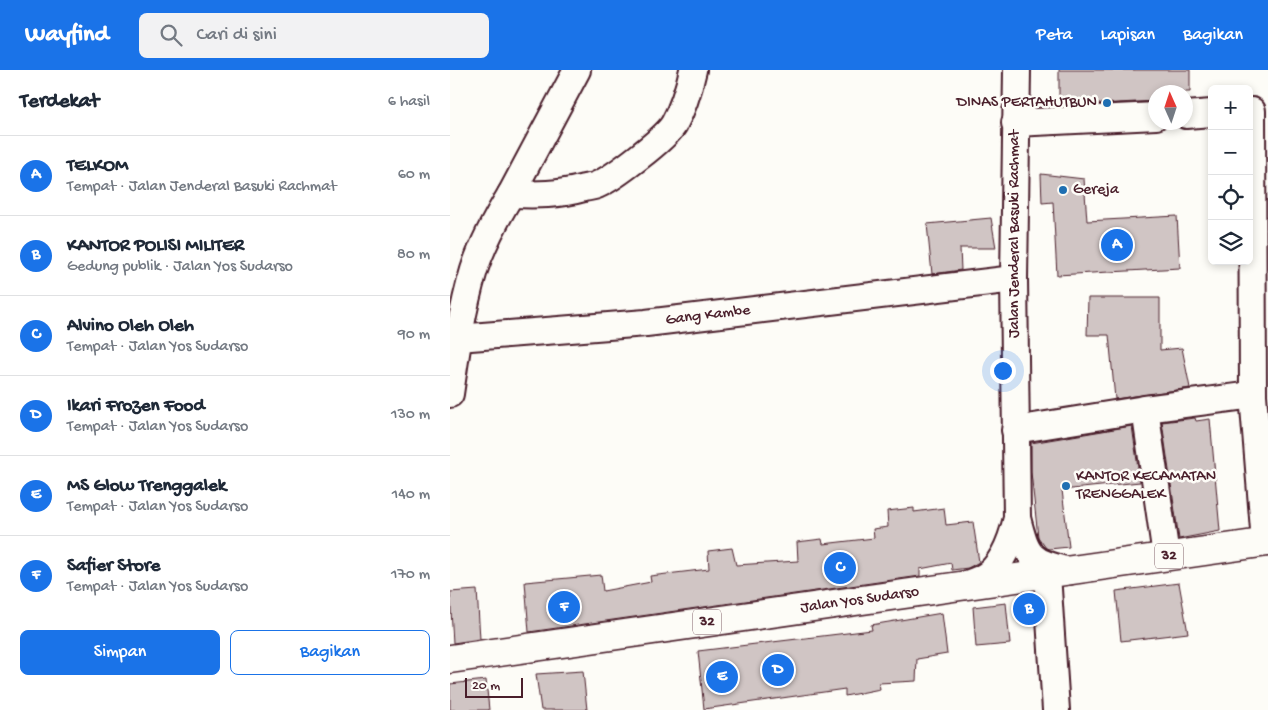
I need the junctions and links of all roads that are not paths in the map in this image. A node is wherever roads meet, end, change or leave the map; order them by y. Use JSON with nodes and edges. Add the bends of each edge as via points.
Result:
{"nodes":[{"id":1,"x":577,"y":70,"type":"edge"},
{"id":2,"x":693,"y":70,"type":"edge"},
{"id":3,"x":1017,"y":70,"type":"edge"},
{"id":4,"x":1257,"y":111,"type":"edge"},
{"id":5,"x":1208,"y":113,"type":"edge"},
{"id":6,"x":1193,"y":114,"type":"edge"},
{"id":7,"x":1148,"y":116,"type":"edge"},
{"id":8,"x":1015,"y":123,"type":"junction"},
{"id":9,"x":511,"y":194,"type":"junction"},
{"id":10,"x":1014,"y":279,"type":"junction"},
{"id":11,"x":458,"y":338,"type":"junction"},
{"id":12,"x":450,"y":394,"type":"edge"},
{"id":13,"x":1253,"y":396,"type":"junction"},
{"id":14,"x":1145,"y":409,"type":"junction"},
{"id":15,"x":1015,"y":430,"type":"junction"},
{"id":16,"x":1017,"y":518,"type":"junction"},
{"id":17,"x":1267,"y":542,"type":"edge"},
{"id":18,"x":1166,"y":556,"type":"junction"},
{"id":19,"x":1058,"y":573,"type":"junction"},
{"id":20,"x":964,"y":586,"type":"junction"},
{"id":21,"x":450,"y":658,"type":"edge"},
{"id":22,"x":1056,"y":710,"type":"edge"}],
"edges":[{"from":1,"to":9,"type":"street"},
{"from":2,"to":9,"type":"street","via":[[690,86],[673,126],[625,167],[598,185],[562,194]]},
{"from":3,"to":8,"type":"street","name":"Jalan Jenderal Basuki Rachmat"},
{"from":4,"to":13,"type":"street"},
{"from":5,"to":6,"type":"street"},
{"from":7,"to":8,"type":"street"},
{"from":8,"to":10,"type":"street","name":"Jalan Jenderal Basuki Rachmat"},
{"from":9,"to":11,"type":"street","via":[[475,269]]},
{"from":10,"to":11,"type":"street","name":"Gang Kambe","via":[[646,323]]},
{"from":10,"to":15,"type":"street","name":"Jalan Jenderal Basuki Rachmat"},
{"from":11,"to":12,"type":"street"},
{"from":13,"to":14,"type":"street"},
{"from":13,"to":17,"type":"street"},
{"from":14,"to":15,"type":"street"},
{"from":14,"to":18,"type":"street"},
{"from":15,"to":16,"type":"street","name":"Jalan Jenderal Basuki Rachmat"},
{"from":16,"to":19,"type":"street","via":[[1023,544],[1031,557]]},
{"from":16,"to":20,"type":"street","via":[[1012,539],[1000,561],[984,577]]},
{"from":17,"to":18,"type":"highway","name":"Jalan Yos Sudarso","number":"32"},
{"from":18,"to":19,"type":"highway","name":"Jalan Yos Sudarso","number":"32"},
{"from":19,"to":20,"type":"highway","name":"Jalan Yos Sudarso","number":"32"},
{"from":19,"to":22,"type":"street"},
{"from":20,"to":21,"type":"highway","name":"Jalan Yos Sudarso","number":"32"}]}
